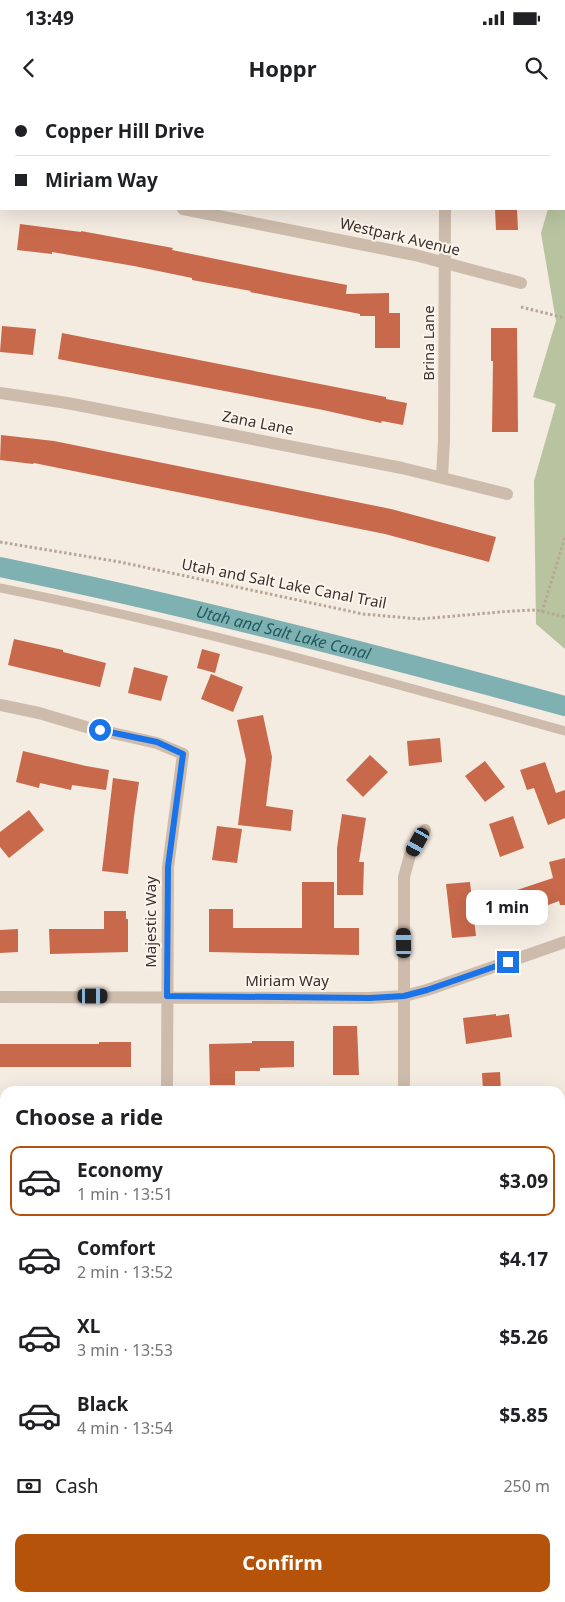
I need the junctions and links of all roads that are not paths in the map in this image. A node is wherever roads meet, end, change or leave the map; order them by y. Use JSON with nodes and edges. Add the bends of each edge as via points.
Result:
{"nodes":[{"id":1,"x":188,"y":210,"type":"edge"},
{"id":2,"x":445,"y":210,"type":"edge"},
{"id":3,"x":445,"y":263,"type":"junction"},
{"id":4,"x":521,"y":283,"type":"dead end"},
{"id":5,"x":0,"y":393,"type":"edge"},
{"id":6,"x":442,"y":477,"type":"junction"},
{"id":7,"x":508,"y":494,"type":"dead end"},
{"id":8,"x":0,"y":588,"type":"edge"},
{"id":9,"x":0,"y":705,"type":"edge"},
{"id":10,"x":565,"y":731,"type":"edge"},
{"id":11,"x":425,"y":830,"type":"dead end"},
{"id":12,"x":565,"y":942,"type":"edge"},
{"id":13,"x":0,"y":996,"type":"edge"},
{"id":14,"x":167,"y":996,"type":"junction"},
{"id":15,"x":404,"y":996,"type":"junction"},
{"id":16,"x":167,"y":1086,"type":"edge"},
{"id":17,"x":404,"y":1086,"type":"edge"}],
"edges":[{"from":1,"to":3,"type":"street","name":"Westpark Avenue"},
{"from":2,"to":3,"type":"street","name":"Brina Lane"},
{"from":3,"to":4,"type":"street","name":"Westpark Avenue"},
{"from":3,"to":6,"type":"street","name":"Brina Lane"},
{"from":5,"to":6,"type":"street","name":"Zana Lane","via":[[67,403]]},
{"from":6,"to":7,"type":"street","name":"Zana Lane"},
{"from":8,"to":10,"type":"lane","via":[[260,648]]},
{"from":9,"to":14,"type":"street","name":"Majestic Way","via":[[157,742],[183,754],[168,867]]},
{"from":11,"to":15,"type":"street","via":[[410,855],[404,877]]},
{"from":12,"to":15,"type":"street","name":"Miriam Way"},
{"from":13,"to":14,"type":"street","name":"Miriam Way"},
{"from":14,"to":15,"type":"street","name":"Miriam Way"},
{"from":14,"to":16,"type":"street","name":"Majestic Way"},
{"from":15,"to":17,"type":"street"}]}
